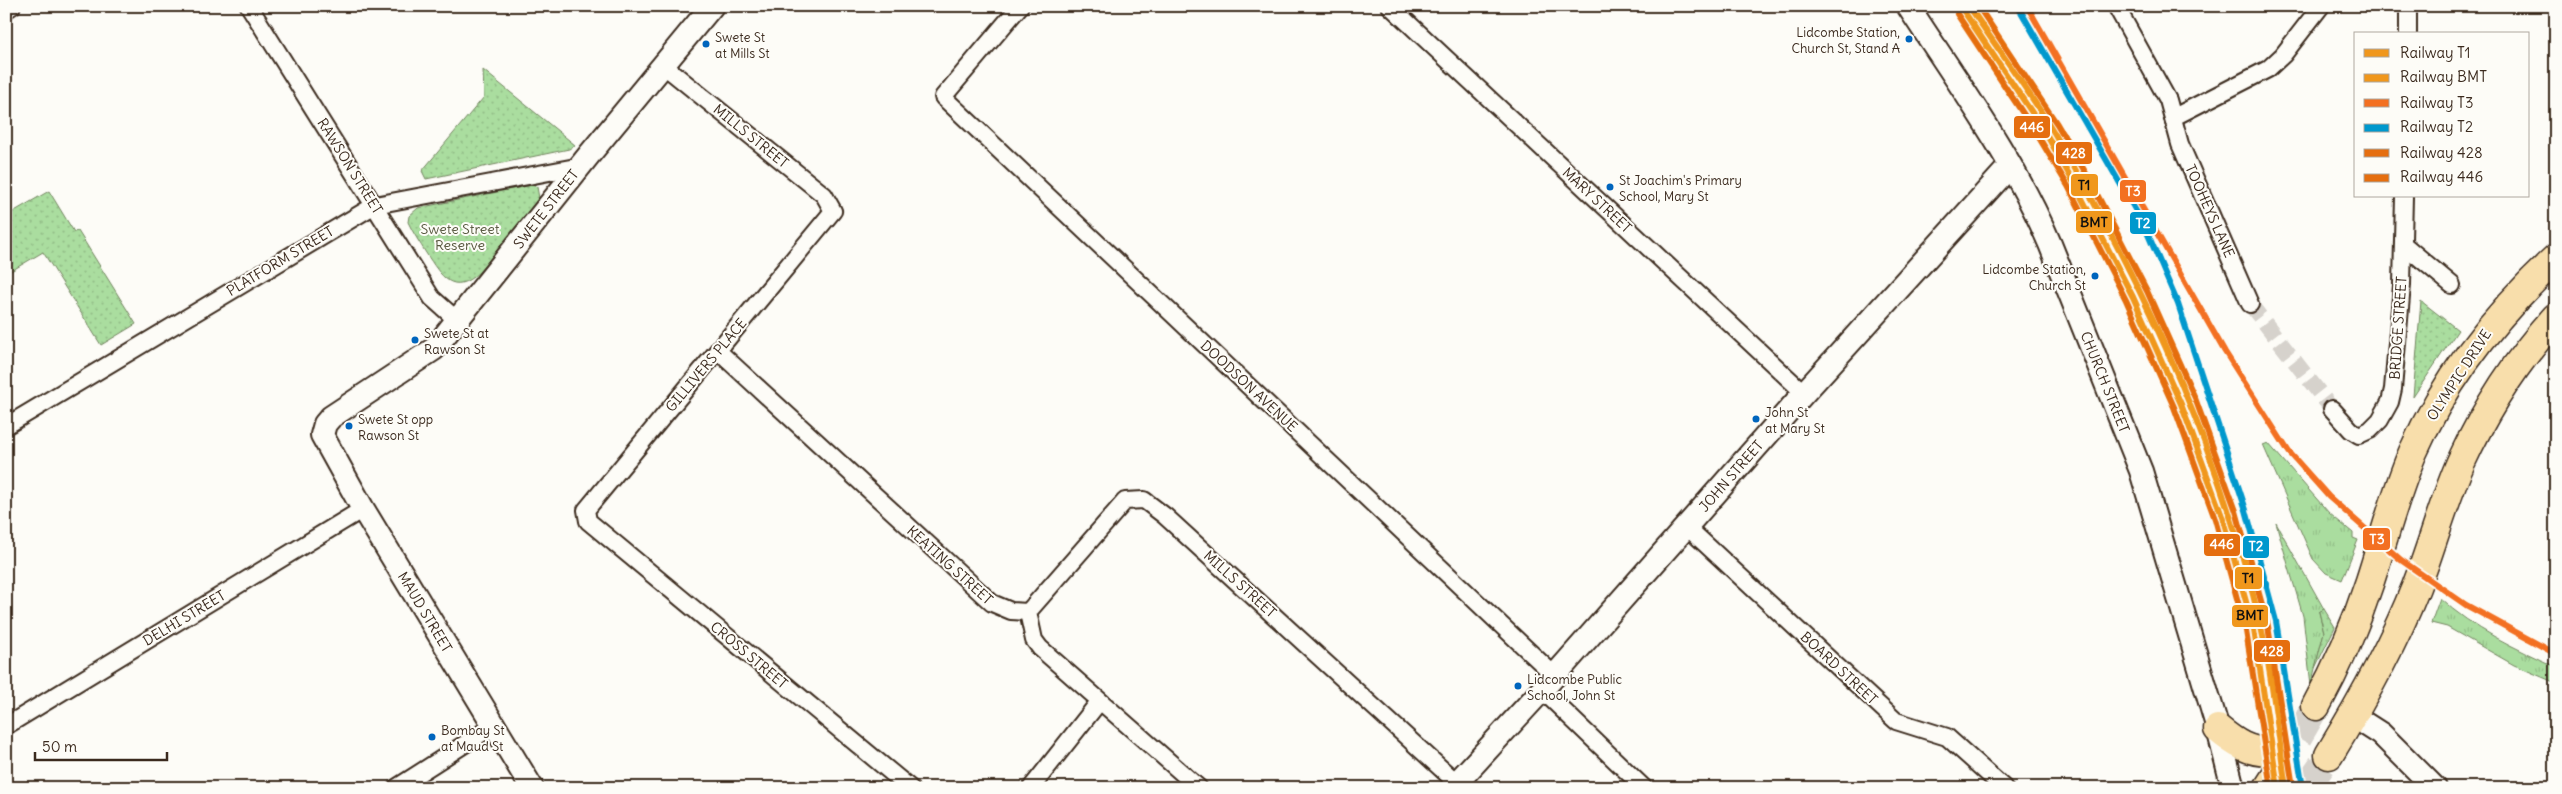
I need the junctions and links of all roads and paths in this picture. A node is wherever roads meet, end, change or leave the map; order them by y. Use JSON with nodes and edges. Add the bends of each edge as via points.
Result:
{"nodes":[{"id":1,"x":12,"y":6,"type":"edge"},
{"id":2,"x":249,"y":6,"type":"edge"},
{"id":3,"x":712,"y":6,"type":"edge"},
{"id":4,"x":1020,"y":6,"type":"edge"},
{"id":5,"x":1390,"y":6,"type":"edge"},
{"id":6,"x":1908,"y":6,"type":"edge"},
{"id":7,"x":2116,"y":6,"type":"edge"},
{"id":8,"x":2321,"y":6,"type":"edge"},
{"id":9,"x":2408,"y":6,"type":"edge"},
{"id":10,"x":6,"y":10,"type":"edge"},
{"id":11,"x":2408,"y":32,"type":"edge"},
{"id":12,"x":663,"y":65,"type":"junction"},
{"id":13,"x":2174,"y":117,"type":"junction"},
{"id":14,"x":581,"y":166,"type":"junction"},
{"id":15,"x":2010,"y":166,"type":"junction"},
{"id":16,"x":2404,"y":198,"type":"edge"},
{"id":17,"x":375,"y":205,"type":"junction"},
{"id":18,"x":833,"y":211,"type":"joint"},
{"id":19,"x":2403,"y":244,"type":"junction"},
{"id":20,"x":2556,"y":258,"type":"edge"},
{"id":21,"x":2452,"y":285,"type":"dead end"},
{"id":22,"x":2250,"y":304,"type":"tunnel mouth"},
{"id":23,"x":2556,"y":317,"type":"edge"},
{"id":24,"x":458,"y":321,"type":"junction"},
{"id":25,"x":718,"y":351,"type":"junction"},
{"id":26,"x":1804,"y":393,"type":"junction"},
{"id":27,"x":2332,"y":410,"type":"tunnel mouth"},
{"id":28,"x":6,"y":426,"type":"edge"},
{"id":29,"x":322,"y":435,"type":"joint"},
{"id":30,"x":362,"y":510,"type":"junction"},
{"id":31,"x":588,"y":522,"type":"joint"},
{"id":32,"x":1686,"y":527,"type":"junction"},
{"id":33,"x":1028,"y":612,"type":"junction"},
{"id":34,"x":1548,"y":682,"type":"junction"},
{"id":35,"x":1099,"y":702,"type":"junction"},
{"id":36,"x":2316,"y":706,"type":"tunnel mouth"},
{"id":37,"x":2353,"y":716,"type":"junction"},
{"id":38,"x":6,"y":726,"type":"edge"},
{"id":39,"x":493,"y":726,"type":"junction"},
{"id":40,"x":2218,"y":729,"type":"junction"},
{"id":41,"x":2329,"y":755,"type":"tunnel mouth"},
{"id":42,"x":2272,"y":771,"type":"edge"},
{"id":43,"x":1454,"y":785,"type":"edge"},
{"id":44,"x":396,"y":788,"type":"edge"},
{"id":45,"x":532,"y":788,"type":"edge"},
{"id":46,"x":910,"y":788,"type":"edge"},
{"id":47,"x":1031,"y":788,"type":"edge"},
{"id":48,"x":1199,"y":788,"type":"edge"},
{"id":49,"x":1644,"y":788,"type":"edge"},
{"id":50,"x":2004,"y":788,"type":"edge"},
{"id":51,"x":2233,"y":788,"type":"edge"},
{"id":52,"x":2435,"y":788,"type":"edge"}],
"edges":[{"from":1,"to":10,"type":"street"},
{"from":2,"to":17,"type":"street","name":"RAWSON STREET"},
{"from":3,"to":12,"type":"street","name":"SWETE STREET"},
{"from":4,"to":34,"type":"street","name":"DOODSON AVENUE","via":[[943,97]]},
{"from":5,"to":26,"type":"street","name":"MARY STREET"},
{"from":6,"to":15,"type":"street","name":"CHURCH STREET"},
{"from":7,"to":13,"type":"street","name":"TOOHEYS LANE","via":[[2159,80]]},
{"from":8,"to":13,"type":"street","via":[[2268,69]]},
{"from":9,"to":11,"type":"street"},
{"from":12,"to":14,"type":"street","name":"SWETE STREET"},
{"from":12,"to":18,"type":"street","name":"MILLS STREET","via":[[824,195]]},
{"from":13,"to":22,"type":"street","name":"TOOHEYS LANE","via":[[2180,144]]},
{"from":14,"to":17,"type":"street","name":"PLATFORM STREET"},
{"from":14,"to":24,"type":"street","name":"SWETE STREET"},
{"from":15,"to":26,"type":"street","name":"JOHN STREET"},
{"from":15,"to":40,"type":"street","name":"CHURCH STREET","via":[[2040,220],[2141,470]]},
{"from":16,"to":19,"type":"street","name":"BRIDGE STREET"},
{"from":17,"to":24,"type":"street","name":"RAWSON STREET","via":[[432,298]]},
{"from":17,"to":28,"type":"street","name":"PLATFORM STREET"},
{"from":18,"to":25,"type":"street","name":"GILLIVERS PLACE"},
{"from":19,"to":21,"type":"street"},
{"from":19,"to":27,"type":"street","name":"BRIDGE STREET","via":[[2396,376],[2390,402],[2370,430],[2359,435]]},
{"from":20,"to":36,"type":"highway","name":"OLYMPIC DRIVE","via":[[2522,290],[2486,332],[2434,411],[2404,474],[2358,617]]},
{"from":23,"to":37,"type":"highway","via":[[2514,369],[2473,438],[2450,490],[2408,606]]},
{"from":24,"to":29,"type":"street","name":"SWETE STREET","via":[[434,349],[331,417]]},
{"from":25,"to":31,"type":"street","name":"GILLIVERS PLACE","via":[[586,510]]},
{"from":25,"to":33,"type":"street","name":"KEATING STREET","via":[[992,603],[1004,610]]},
{"from":26,"to":32,"type":"street","name":"JOHN STREET"},
{"from":29,"to":30,"type":"street","name":"MAUD STREET"},
{"from":30,"to":38,"type":"street","name":"DELHI STREET"},
{"from":30,"to":39,"type":"street","name":"MAUD STREET"},
{"from":31,"to":46,"type":"street","name":"CROSS STREET"},
{"from":32,"to":34,"type":"street","name":"JOHN STREET"},
{"from":32,"to":50,"type":"street","name":"BOARD STREET","via":[[1896,721],[1947,737]]},
{"from":33,"to":35,"type":"street","via":[[1034,640],[1040,648]]},
{"from":33,"to":43,"type":"street","name":"MILLS STREET","via":[[1125,501],[1144,500]]},
{"from":34,"to":43,"type":"street","name":"JOHN STREET"},
{"from":34,"to":49,"type":"street","name":"DOODSON AVENUE"},
{"from":35,"to":47,"type":"street"},
{"from":35,"to":48,"type":"street"},
{"from":37,"to":41,"type":"highway"},
{"from":37,"to":52,"type":"street","via":[[2382,734]]},
{"from":39,"to":44,"type":"street"},
{"from":39,"to":45,"type":"street","name":"MAUD STREET"},
{"from":40,"to":42,"type":"highway","via":[[2238,745],[2255,751]]},
{"from":40,"to":51,"type":"street","name":"CHURCH STREET"}]}
